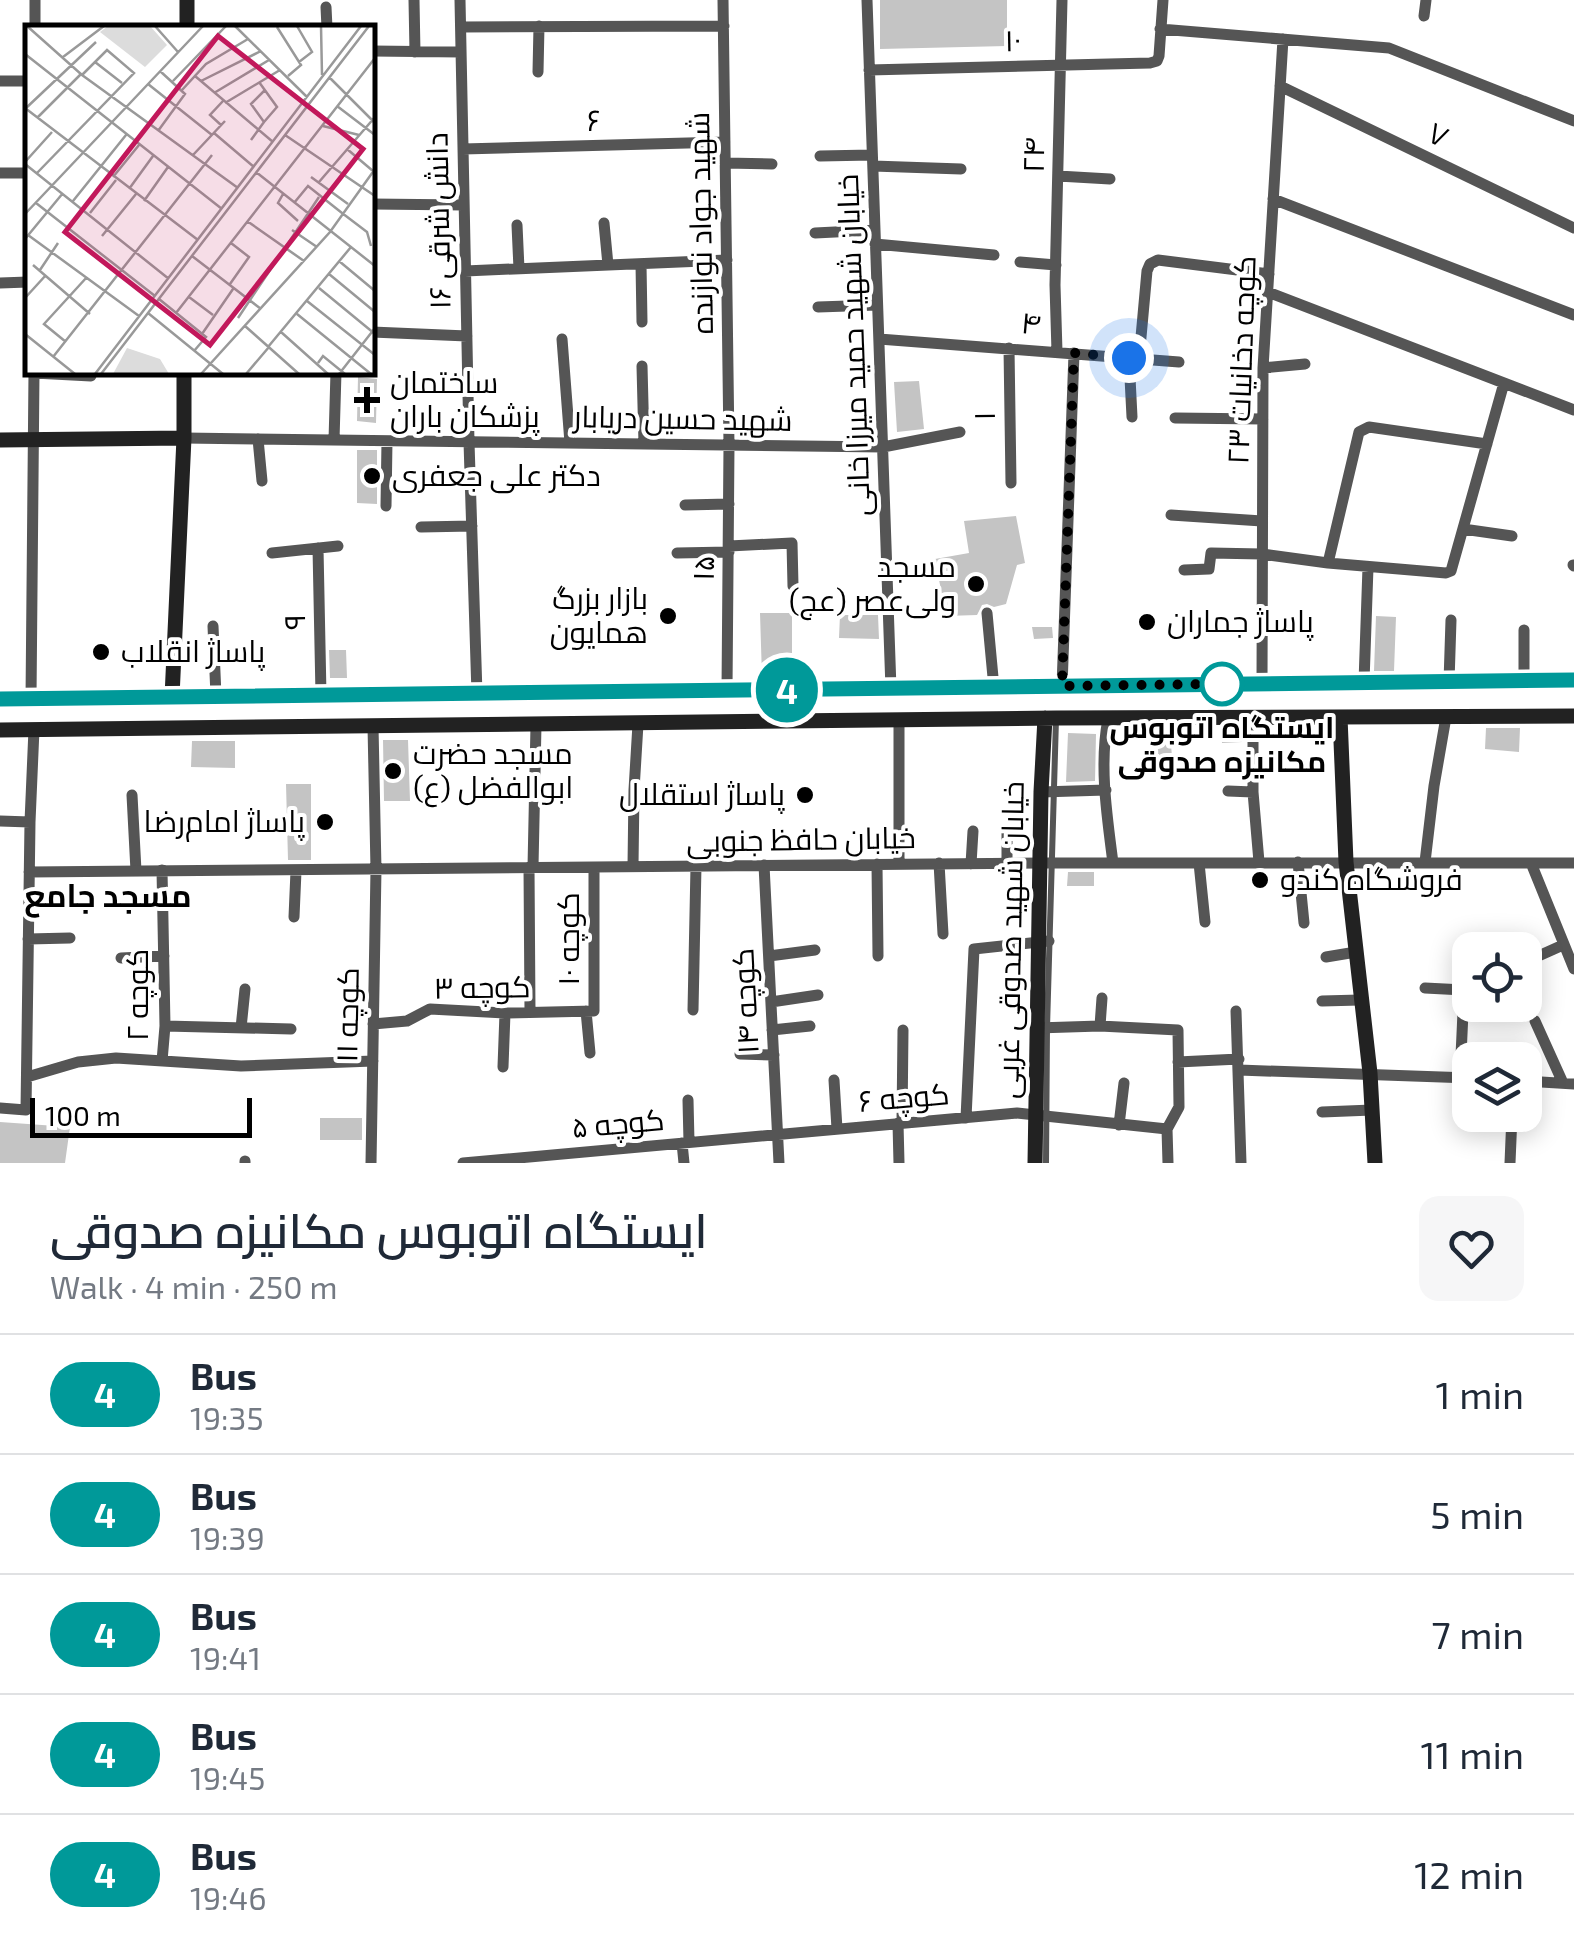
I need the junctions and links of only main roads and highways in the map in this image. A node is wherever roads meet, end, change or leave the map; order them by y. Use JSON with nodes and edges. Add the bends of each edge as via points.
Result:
{"nodes":[{"id":1,"x":184,"y":375,"type":"edge"},
{"id":2,"x":184,"y":438,"type":"junction"},
{"id":3,"x":0,"y":440,"type":"edge"},
{"id":4,"x":1574,"y":680,"type":"edge"},
{"id":5,"x":172,"y":697,"type":"junction"},
{"id":6,"x":0,"y":699,"type":"edge"},
{"id":7,"x":1574,"y":716,"type":"edge"},
{"id":8,"x":1051,"y":718,"type":"junction"},
{"id":9,"x":1340,"y":718,"type":"junction"},
{"id":10,"x":0,"y":730,"type":"edge"},
{"id":11,"x":1035,"y":1163,"type":"edge"},
{"id":12,"x":1375,"y":1163,"type":"edge"}],
"edges":[{"from":1,"to":2,"type":"main road"},
{"from":2,"to":3,"type":"main road"},
{"from":2,"to":5,"type":"main road"},
{"from":4,"to":5,"type":"main road"},
{"from":5,"to":6,"type":"main road"},
{"from":7,"to":9,"type":"main road"},
{"from":8,"to":9,"type":"main road"},
{"from":8,"to":10,"type":"main road"},
{"from":8,"to":11,"type":"main road","name":"خیابان شهید صدوقی غربی"},
{"from":9,"to":12,"type":"main road","via":[[1346,862]]}]}
